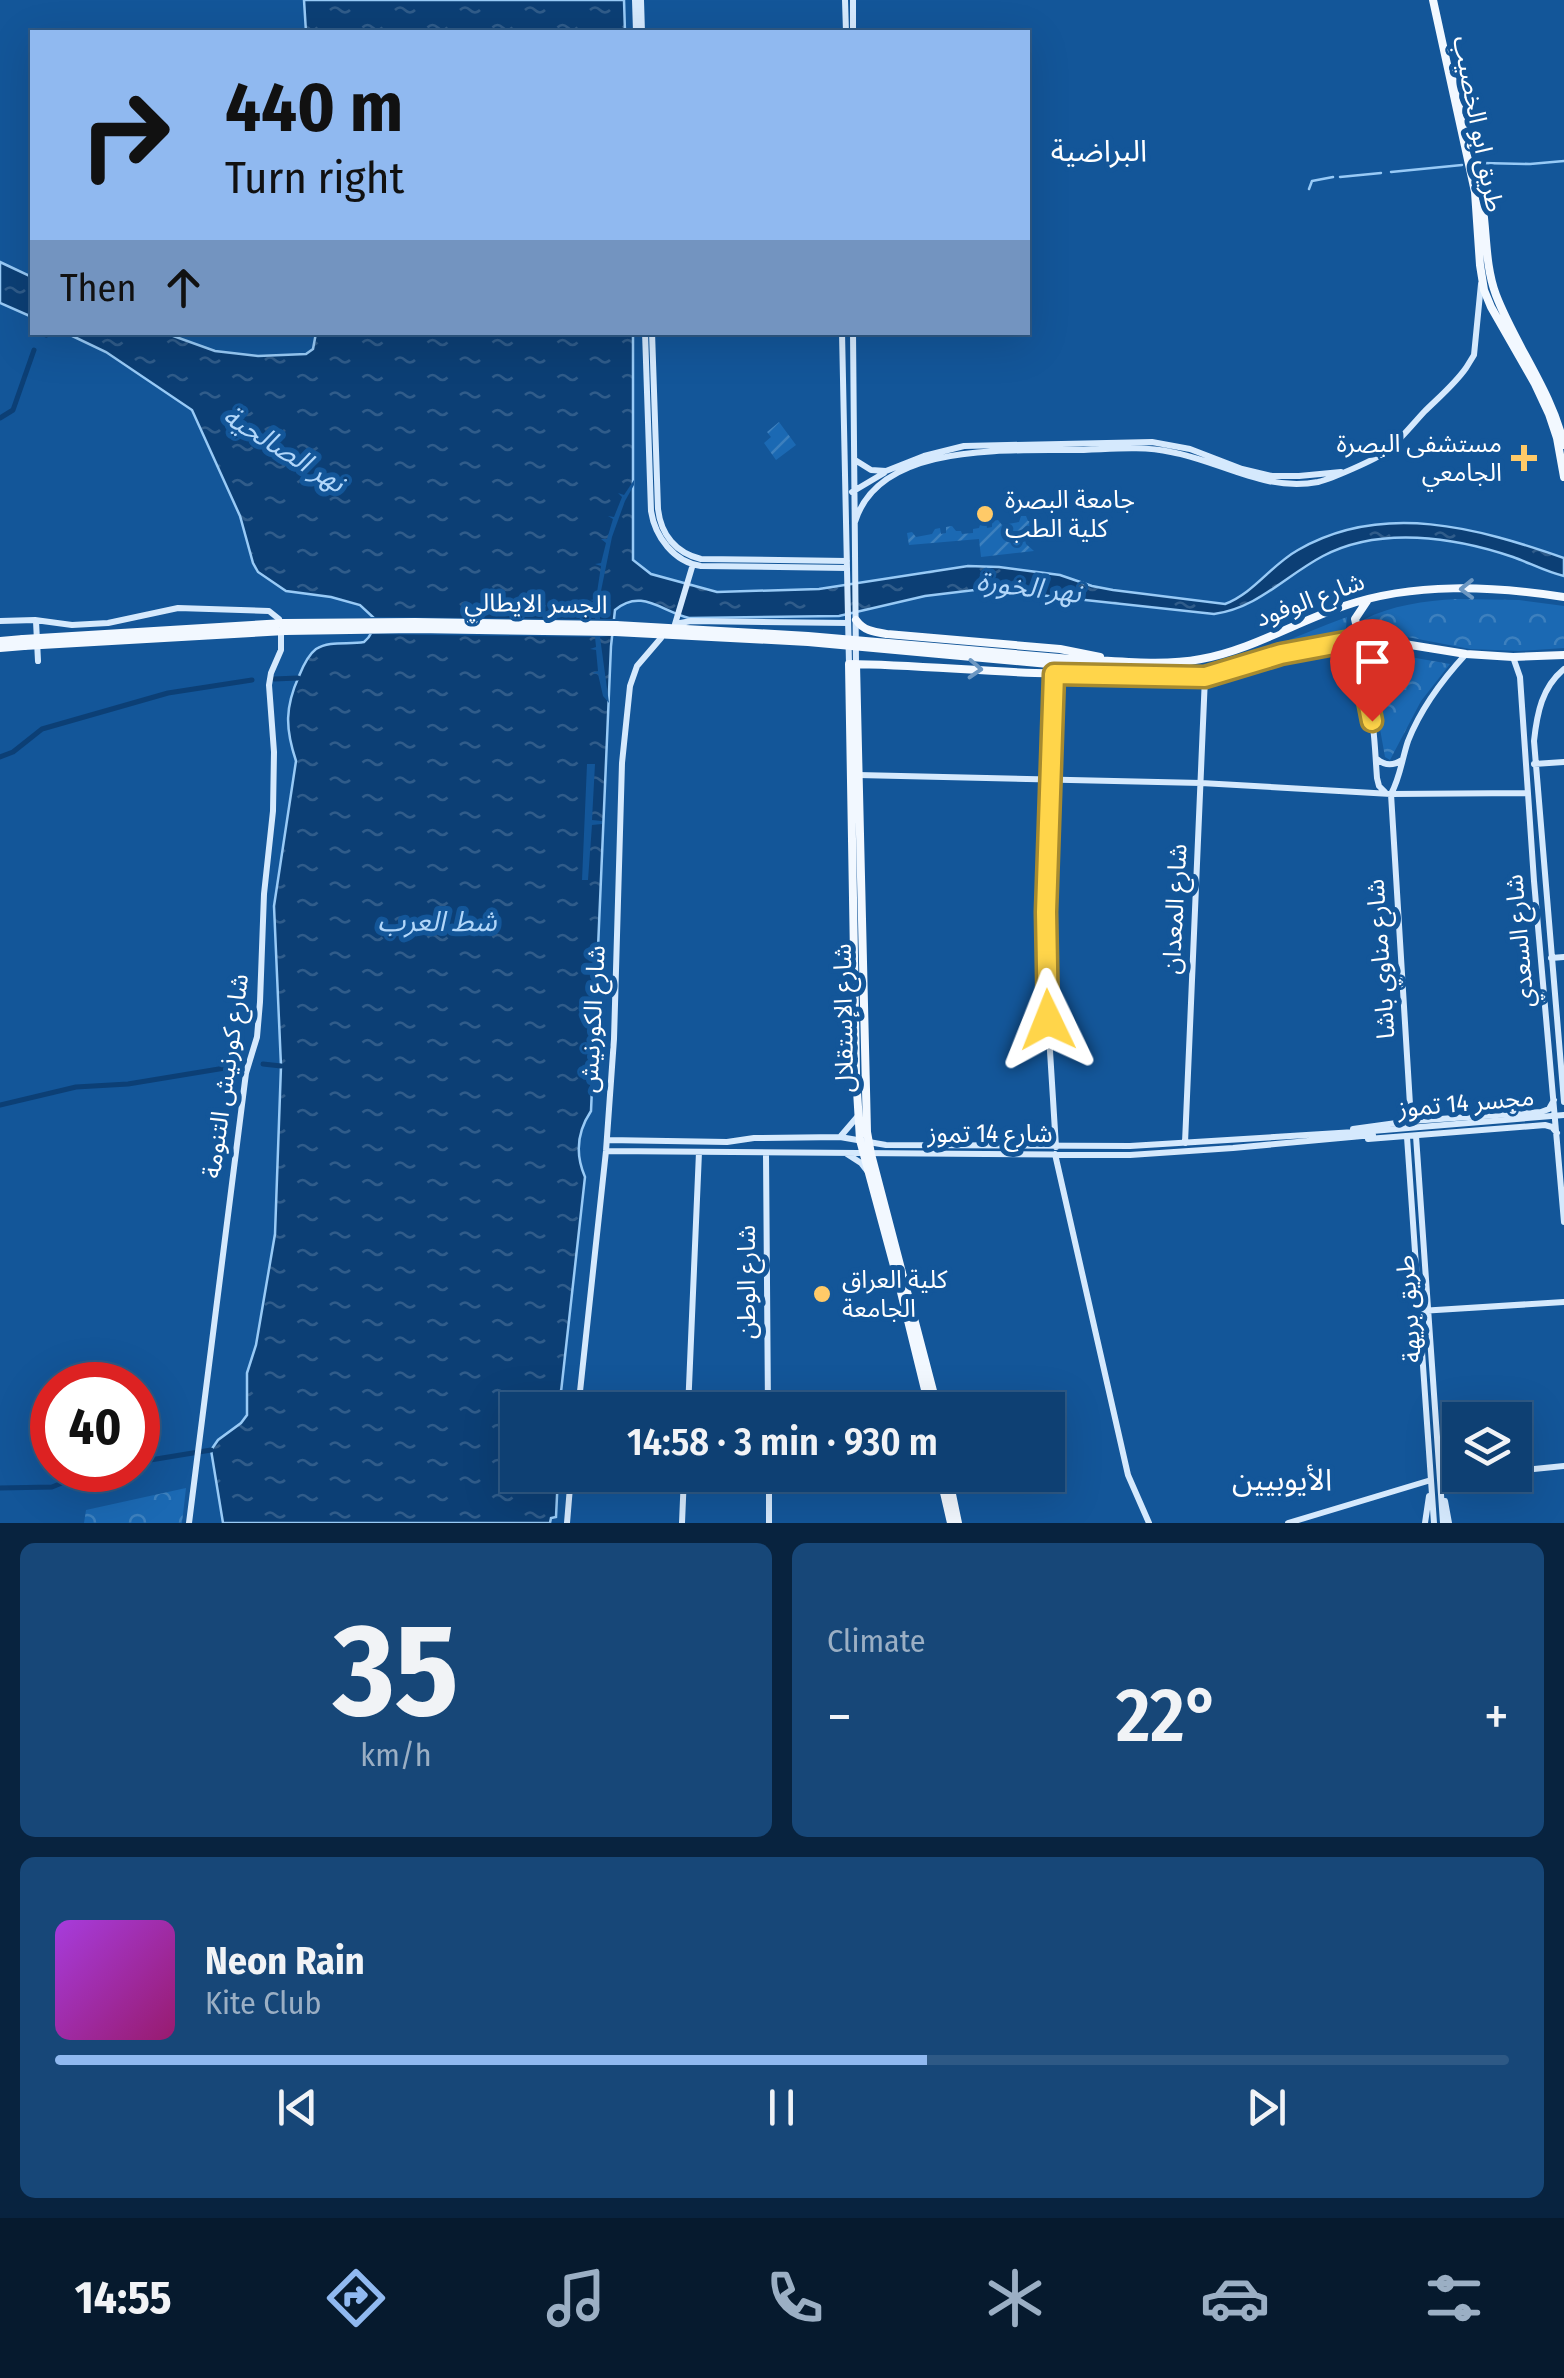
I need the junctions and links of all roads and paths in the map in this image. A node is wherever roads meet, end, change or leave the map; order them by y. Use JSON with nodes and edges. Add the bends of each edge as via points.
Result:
{"nodes":[{"id":1,"x":638,"y":0,"type":"edge"},
{"id":2,"x":849,"y":0,"type":"edge"},
{"id":3,"x":1436,"y":0,"type":"edge"},
{"id":4,"x":639,"y":30,"type":"edge"},
{"id":5,"x":849,"y":30,"type":"edge"},
{"id":6,"x":1482,"y":280,"type":"junction"},
{"id":7,"x":648,"y":335,"type":"edge"},
{"id":8,"x":648,"y":335,"type":"edge"},
{"id":9,"x":842,"y":335,"type":"edge"},
{"id":10,"x":854,"y":335,"type":"edge"},
{"id":11,"x":1538,"y":382,"type":"junction"},
{"id":12,"x":1564,"y":445,"type":"edge"},
{"id":13,"x":854,"y":460,"type":"junction"},
{"id":14,"x":886,"y":471,"type":"junction"},
{"id":15,"x":1342,"y":472,"type":"junction"},
{"id":16,"x":1564,"y":478,"type":"edge"},
{"id":17,"x":850,"y":492,"type":"junction"},
{"id":18,"x":856,"y":522,"type":"junction"},
{"id":19,"x":680,"y":559,"type":"junction"},
{"id":20,"x":694,"y":561,"type":"junction"},
{"id":21,"x":847,"y":564,"type":"junction"},
{"id":22,"x":852,"y":581,"type":"junction"},
{"id":23,"x":687,"y":582,"type":"junction"},
{"id":24,"x":1370,"y":598,"type":"junction"},
{"id":25,"x":1564,"y":598,"type":"edge"},
{"id":26,"x":279,"y":619,"type":"dead end"},
{"id":27,"x":852,"y":620,"type":"junction"},
{"id":28,"x":36,"y":621,"type":"junction"},
{"id":29,"x":0,"y":622,"type":"edge"},
{"id":30,"x":281,"y":635,"type":"dead end"},
{"id":31,"x":902,"y":635,"type":"junction"},
{"id":32,"x":660,"y":638,"type":"dead end"},
{"id":33,"x":1368,"y":641,"type":"junction"},
{"id":34,"x":1345,"y":642,"type":"junction"},
{"id":35,"x":0,"y":645,"type":"edge"},
{"id":36,"x":1466,"y":654,"type":"junction"},
{"id":37,"x":1564,"y":654,"type":"edge"},
{"id":38,"x":1513,"y":657,"type":"junction"},
{"id":39,"x":1114,"y":660,"type":"junction"},
{"id":40,"x":38,"y":661,"type":"dead end"},
{"id":41,"x":1071,"y":663,"type":"junction"},
{"id":42,"x":853,"y":664,"type":"junction"},
{"id":43,"x":918,"y":666,"type":"junction"},
{"id":44,"x":1564,"y":668,"type":"edge"},
{"id":45,"x":1054,"y":674,"type":"junction"},
{"id":46,"x":1114,"y":674,"type":"junction"},
{"id":47,"x":1205,"y":677,"type":"junction"},
{"id":48,"x":1522,"y":710,"type":"junction"},
{"id":49,"x":1537,"y":717,"type":"junction"},
{"id":50,"x":1376,"y":758,"type":"junction"},
{"id":51,"x":1402,"y":759,"type":"junction"},
{"id":52,"x":1564,"y":762,"type":"edge"},
{"id":53,"x":1534,"y":764,"type":"junction"},
{"id":54,"x":858,"y":775,"type":"junction"},
{"id":55,"x":1050,"y":778,"type":"junction"},
{"id":56,"x":1200,"y":782,"type":"junction"},
{"id":57,"x":1377,"y":790,"type":"junction"},
{"id":58,"x":1528,"y":793,"type":"junction"},
{"id":59,"x":1390,"y":794,"type":"junction"},
{"id":60,"x":1564,"y":957,"type":"edge"},
{"id":61,"x":1551,"y":958,"type":"junction"},
{"id":62,"x":1554,"y":1099,"type":"junction"},
{"id":63,"x":1564,"y":1099,"type":"edge"},
{"id":64,"x":1541,"y":1112,"type":"junction"},
{"id":65,"x":858,"y":1115,"type":"junction"},
{"id":66,"x":1564,"y":1117,"type":"edge"},
{"id":67,"x":1412,"y":1122,"type":"junction"},
{"id":68,"x":1544,"y":1125,"type":"junction"},
{"id":69,"x":1373,"y":1133,"type":"joint"},
{"id":70,"x":1340,"y":1135,"type":"junction"},
{"id":71,"x":840,"y":1137,"type":"junction"},
{"id":72,"x":1558,"y":1137,"type":"junction"},
{"id":73,"x":1416,"y":1138,"type":"junction"},
{"id":74,"x":1407,"y":1139,"type":"junction"},
{"id":75,"x":607,"y":1140,"type":"junction"},
{"id":76,"x":1185,"y":1144,"type":"junction"},
{"id":77,"x":866,"y":1148,"type":"junction"},
{"id":78,"x":1056,"y":1150,"type":"junction"},
{"id":79,"x":606,"y":1151,"type":"junction"},
{"id":80,"x":699,"y":1152,"type":"junction"},
{"id":81,"x":766,"y":1154,"type":"junction"},
{"id":82,"x":846,"y":1154,"type":"junction"},
{"id":83,"x":890,"y":1154,"type":"junction"},
{"id":84,"x":870,"y":1174,"type":"junction"},
{"id":85,"x":878,"y":1180,"type":"junction"},
{"id":86,"x":1564,"y":1222,"type":"edge"},
{"id":87,"x":1564,"y":1302,"type":"edge"},
{"id":88,"x":1430,"y":1310,"type":"junction"},
{"id":89,"x":1420,"y":1311,"type":"junction"},
{"id":90,"x":580,"y":1392,"type":"edge"},
{"id":91,"x":689,"y":1392,"type":"edge"},
{"id":92,"x":768,"y":1392,"type":"edge"},
{"id":93,"x":929,"y":1392,"type":"edge"},
{"id":94,"x":930,"y":1392,"type":"edge"},
{"id":95,"x":1564,"y":1466,"type":"edge"},
{"id":96,"x":1532,"y":1469,"type":"edge"},
{"id":97,"x":1432,"y":1480,"type":"junction"},
{"id":98,"x":1441,"y":1480,"type":"joint"},
{"id":99,"x":570,"y":1492,"type":"edge"},
{"id":100,"x":683,"y":1492,"type":"edge"},
{"id":101,"x":769,"y":1492,"type":"edge"},
{"id":102,"x":945,"y":1492,"type":"edge"},
{"id":103,"x":950,"y":1492,"type":"edge"},
{"id":104,"x":189,"y":1523,"type":"edge"},
{"id":105,"x":567,"y":1523,"type":"edge"},
{"id":106,"x":682,"y":1523,"type":"edge"},
{"id":107,"x":769,"y":1523,"type":"edge"},
{"id":108,"x":955,"y":1523,"type":"edge"},
{"id":109,"x":1149,"y":1523,"type":"edge"},
{"id":110,"x":1288,"y":1523,"type":"edge"},
{"id":111,"x":1426,"y":1523,"type":"edge"},
{"id":112,"x":1434,"y":1523,"type":"edge"},
{"id":113,"x":1446,"y":1523,"type":"edge"}],
"edges":[{"from":1,"to":4,"type":"street"},
{"from":2,"to":5,"type":"street"},
{"from":3,"to":6,"type":"main road","name":"طريق ابو الخصيب","via":[[1476,192]]},
{"from":3,"to":11,"type":"main road","name":"طريق ابو الخصيب","via":[[1480,190],[1493,285]]},
{"from":6,"to":11,"type":"main road","name":"طريق ابو الخصيب","via":[[1491,307]]},
{"from":6,"to":15,"type":"street","via":[[1474,355],[1466,368],[1385,453]]},
{"from":7,"to":19,"type":"street","via":[[653,522]]},
{"from":8,"to":20,"type":"street","via":[[659,520],[672,543]]},
{"from":9,"to":17,"type":"street"},
{"from":10,"to":13,"type":"street"},
{"from":11,"to":12,"type":"main road","name":"طريق ابو الخصيب"},
{"from":11,"to":16,"type":"main road","name":"طريق ابو الخصيب"},
{"from":13,"to":14,"type":"street"},
{"from":13,"to":17,"type":"street"},
{"from":14,"to":15,"type":"street","via":[[964,446],[1152,442],[1272,476]]},
{"from":14,"to":17,"type":"street"},
{"from":15,"to":18,"type":"street","via":[[1282,484],[1149,448],[985,452],[931,460],[895,474],[869,494]]},
{"from":17,"to":18,"type":"street"},
{"from":17,"to":21,"type":"street"},
{"from":18,"to":22,"type":"street"},
{"from":19,"to":20,"type":"street"},
{"from":19,"to":23,"type":"street"},
{"from":20,"to":21,"type":"street"},
{"from":20,"to":23,"type":"street"},
{"from":21,"to":22,"type":"street"},
{"from":22,"to":27,"type":"street","name":"شارع الإستقلال"},
{"from":23,"to":27,"type":"street","via":[[676,620]]},
{"from":25,"to":24,"type":"main road","name":"شارع الوفود","one_way":true,"via":[[1484,588]]},
{"from":24,"to":33,"type":"main road","via":[[1355,619]]},
{"from":24,"to":39,"type":"main road","name":"شارع الوفود","via":[[1210,658]]},
{"from":26,"to":28,"type":"street","via":[[270,611],[178,608],[108,623]]},
{"from":27,"to":31,"type":"main road","via":[[869,631]]},
{"from":27,"to":42,"type":"street","name":"شارع الإستقلال"},
{"from":28,"to":29,"type":"street"},
{"from":28,"to":40,"type":"street"},
{"from":30,"to":104,"type":"street","name":"شارع كورنيش التنومة","via":[[269,685],[273,811],[258,1021]]},
{"from":31,"to":39,"type":"main road"},
{"from":31,"to":43,"type":"main road","via":[[891,640],[890,652]]},
{"from":32,"to":75,"type":"street","name":"شارع الكورنيش","via":[[630,686]]},
{"from":33,"to":34,"type":"main road","name":"شارع الوفود"},
{"from":33,"to":36,"type":"main road","name":"شارع الوفود"},
{"from":34,"to":47,"type":"main road","name":"شارع الوفود"},
{"from":34,"to":50,"type":"street","via":[[1368,691]]},
{"from":35,"to":41,"type":"main road","name":"الجسر الايطالي","bridge":true,"via":[[284,624],[563,624],[808,636]]},
{"from":36,"to":38,"type":"main road","name":"شارع الوفود"},
{"from":36,"to":51,"type":"street","name":"شارع مناوي باشا","via":[[1427,703]]},
{"from":37,"to":38,"type":"main road","name":"شارع الوفود"},
{"from":38,"to":48,"type":"street","name":"شارع السعدي"},
{"from":39,"to":41,"type":"main road","name":"شارع الوفود"},
{"from":41,"to":46,"type":"main road","name":"شارع الوفود"},
{"from":42,"to":43,"type":"main road"},
{"from":42,"to":54,"type":"main road","name":"شارع الإستقلال"},
{"from":42,"to":65,"type":"main road","name":"شارع الإستقلال"},
{"from":43,"to":45,"type":"main road","one_way":true},
{"from":44,"to":49,"type":"street","name":"شارع السعدي","via":[[1547,688]]},
{"from":45,"to":46,"type":"main road"},
{"from":45,"to":55,"type":"street"},
{"from":46,"to":47,"type":"main road","name":"شارع الوفود"},
{"from":47,"to":56,"type":"street","name":"شارع المعدان"},
{"from":48,"to":49,"type":"street","via":[[1532,704]]},
{"from":48,"to":58,"type":"street","name":"شارع السعدي"},
{"from":49,"to":53,"type":"street","name":"شارع السعدي"},
{"from":50,"to":51,"type":"street","via":[[1390,765]]},
{"from":50,"to":57,"type":"street"},
{"from":51,"to":59,"type":"street","name":"شارع مناوي باشا"},
{"from":52,"to":53,"type":"street"},
{"from":53,"to":61,"type":"street","name":"شارع السعدي"},
{"from":54,"to":55,"type":"street"},
{"from":54,"to":77,"type":"main road","name":"شارع الإستقلال"},
{"from":55,"to":56,"type":"street"},
{"from":55,"to":78,"type":"street","via":[[1047,976]]},
{"from":56,"to":57,"type":"street"},
{"from":56,"to":76,"type":"street","name":"شارع المعدان"},
{"from":57,"to":59,"type":"street"},
{"from":58,"to":59,"type":"street"},
{"from":58,"to":62,"type":"street","name":"شارع السعدي"},
{"from":59,"to":67,"type":"street","name":"شارع مناوي باشا"},
{"from":60,"to":61,"type":"street"},
{"from":61,"to":63,"type":"street","name":"شارع السعدي"},
{"from":62,"to":64,"type":"street"},
{"from":62,"to":72,"type":"street","name":"شارع السعدي"},
{"from":64,"to":67,"type":"street"},
{"from":64,"to":68,"type":"street","via":[[1550,1118]]},
{"from":65,"to":71,"type":"street"},
{"from":65,"to":77,"type":"main road","name":"شارع الإستقلال"},
{"from":66,"to":69,"type":"street","name":"مجسر 14 تموز","bridge":true},
{"from":67,"to":70,"type":"street"},
{"from":68,"to":72,"type":"street"},
{"from":68,"to":73,"type":"street"},
{"from":69,"to":70,"type":"street","name":"شارع 14 تموز"},
{"from":70,"to":74,"type":"street"},
{"from":70,"to":76,"type":"street","name":"شارع 14 تموز"},
{"from":70,"to":78,"type":"street","name":"شارع 14 تموز","via":[[1171,1153]]},
{"from":71,"to":75,"type":"street","name":"شارع 14 تموز"},
{"from":71,"to":77,"type":"street","name":"شارع 14 تموز"},
{"from":72,"to":86,"type":"street","name":"شارع السعدي"},
{"from":73,"to":74,"type":"street"},
{"from":73,"to":88,"type":"street","name":"طريق بريهة"},
{"from":74,"to":89,"type":"street","name":"طريق بريهة"},
{"from":75,"to":79,"type":"street","name":"شارع الكورنيش"},
{"from":76,"to":78,"type":"street","name":"شارع 14 تموز"},
{"from":77,"to":78,"type":"street","name":"شارع 14 تموز"},
{"from":77,"to":82,"type":"street","name":"شارع 14 تموز"},
{"from":77,"to":83,"type":"street","name":"شارع 14 تموز"},
{"from":77,"to":84,"type":"main road","name":"شارع الإستقلال"},
{"from":77,"to":85,"type":"main road","name":"شارع الإستقلال"},
{"from":78,"to":83,"type":"street","name":"شارع 14 تموز"},
{"from":78,"to":109,"type":"street","via":[[1128,1476]]},
{"from":79,"to":80,"type":"street","name":"شارع 14 تموز"},
{"from":79,"to":90,"type":"street","name":"شارع الكورنيش"},
{"from":80,"to":81,"type":"street","name":"شارع 14 تموز"},
{"from":80,"to":91,"type":"street"},
{"from":81,"to":82,"type":"street","name":"شارع 14 تموز"},
{"from":81,"to":92,"type":"street","name":"شارع الوطن"},
{"from":82,"to":84,"type":"street"},
{"from":83,"to":85,"type":"street"},
{"from":84,"to":93,"type":"main road","name":"شارع الإستقلال"},
{"from":85,"to":94,"type":"main road","name":"شارع الإستقلال"},
{"from":87,"to":88,"type":"street"},
{"from":88,"to":89,"type":"street"},
{"from":88,"to":98,"type":"street","name":"طريق بريهة"},
{"from":89,"to":97,"type":"street","name":"طريق بريهة"},
{"from":95,"to":96,"type":"street"},
{"from":97,"to":110,"type":"street"},
{"from":97,"to":111,"type":"street"},
{"from":97,"to":112,"type":"street"},
{"from":98,"to":113,"type":"street","name":"طريق بريهة"},
{"from":99,"to":105,"type":"street"},
{"from":100,"to":106,"type":"street"},
{"from":101,"to":107,"type":"street"},
{"from":102,"to":108,"type":"main road"},
{"from":103,"to":108,"type":"main road"}]}
